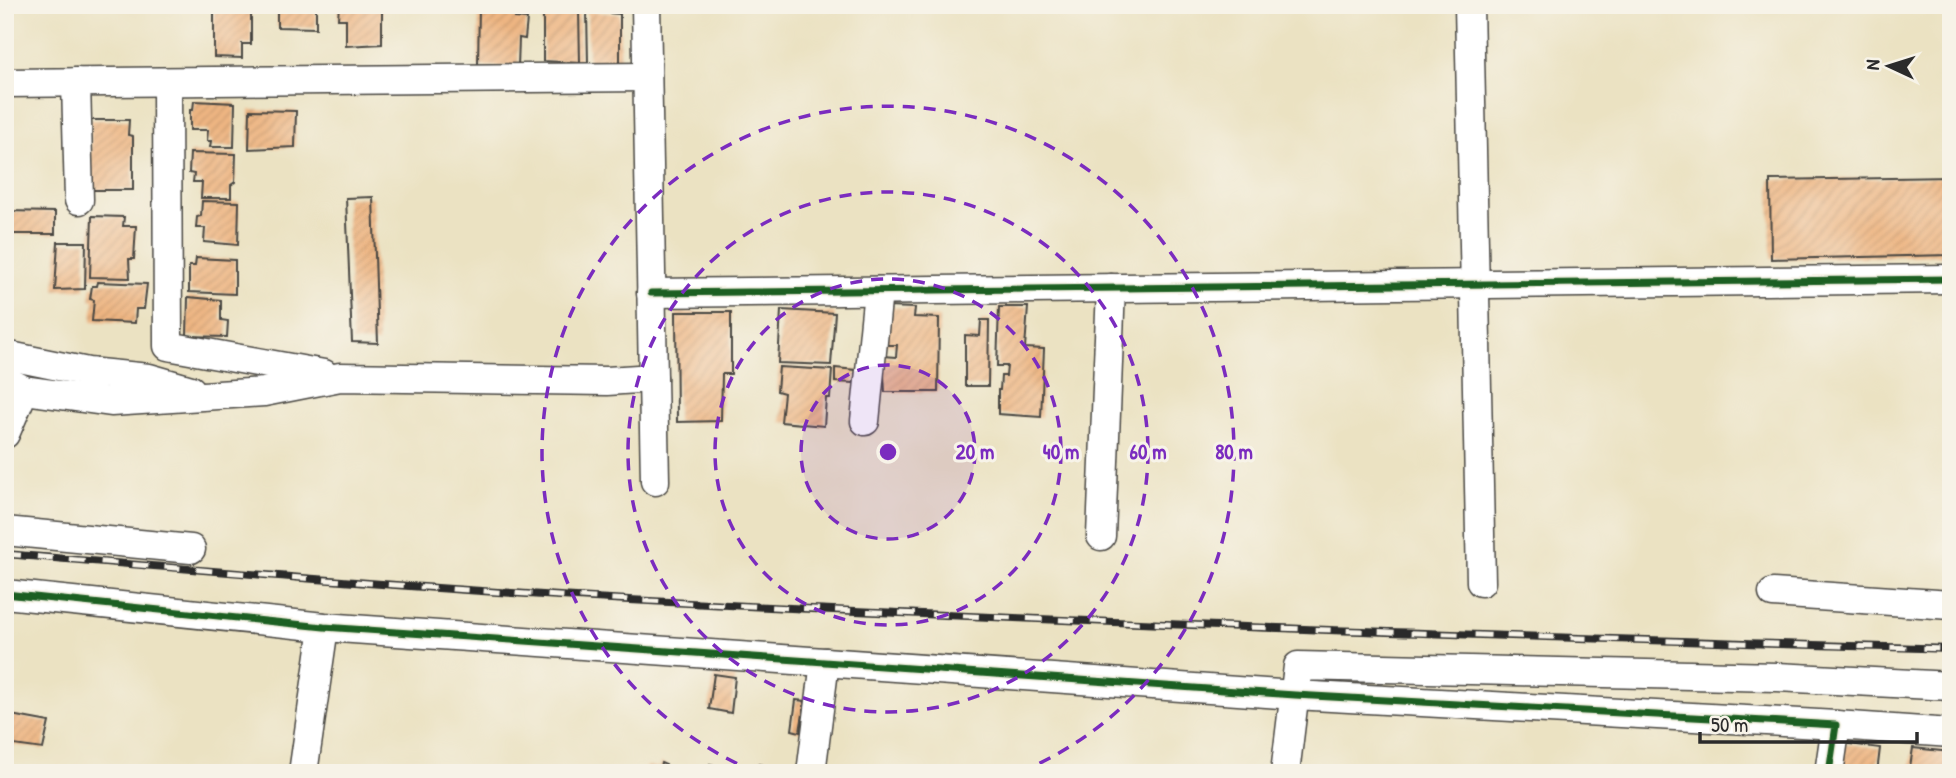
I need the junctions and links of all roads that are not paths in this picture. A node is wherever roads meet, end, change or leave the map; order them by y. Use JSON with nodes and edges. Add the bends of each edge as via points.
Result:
{"nodes":[{"id":1,"x":646,"y":5,"type":"edge"},
{"id":2,"x":1469,"y":5,"type":"edge"},
{"id":3,"x":647,"y":78,"type":"junction"},
{"id":4,"x":76,"y":82,"type":"junction"},
{"id":5,"x":167,"y":82,"type":"junction"},
{"id":6,"x":5,"y":83,"type":"edge"},
{"id":7,"x":79,"y":200,"type":"dead end"},
{"id":8,"x":1951,"y":279,"type":"edge"},
{"id":9,"x":1475,"y":284,"type":"junction"},
{"id":10,"x":1111,"y":288,"type":"junction"},
{"id":11,"x":878,"y":291,"type":"junction"},
{"id":12,"x":651,"y":293,"type":"junction"},
{"id":13,"x":5,"y":355,"type":"edge"},
{"id":14,"x":340,"y":377,"type":"junction"},
{"id":15,"x":653,"y":378,"type":"junction"},
{"id":16,"x":15,"y":385,"type":"edge"},
{"id":17,"x":210,"y":396,"type":"junction"},
{"id":18,"x":865,"y":421,"type":"dead end"},
{"id":19,"x":5,"y":434,"type":"edge"},
{"id":20,"x":655,"y":481,"type":"dead end"},
{"id":21,"x":5,"y":531,"type":"edge"},
{"id":22,"x":1101,"y":536,"type":"dead end"},
{"id":23,"x":191,"y":549,"type":"dead end"},
{"id":24,"x":1481,"y":582,"type":"dead end"},
{"id":25,"x":1773,"y":593,"type":"dead end"},
{"id":26,"x":5,"y":594,"type":"edge"},
{"id":27,"x":1951,"y":604,"type":"edge"},
{"id":28,"x":324,"y":627,"type":"junction"},
{"id":29,"x":825,"y":662,"type":"junction"},
{"id":30,"x":1951,"y":686,"type":"edge"},
{"id":31,"x":1295,"y":695,"type":"junction"},
{"id":32,"x":1836,"y":725,"type":"junction"},
{"id":33,"x":1951,"y":733,"type":"edge"},
{"id":34,"x":303,"y":773,"type":"edge"},
{"id":35,"x":811,"y":773,"type":"edge"},
{"id":36,"x":1285,"y":773,"type":"edge"},
{"id":37,"x":1829,"y":773,"type":"edge"}],
"edges":[{"from":1,"to":3,"type":"street"},
{"from":2,"to":9,"type":"street"},
{"from":3,"to":5,"type":"street"},
{"from":3,"to":12,"type":"street"},
{"from":4,"to":5,"type":"street"},
{"from":4,"to":6,"type":"street"},
{"from":4,"to":7,"type":"street"},
{"from":5,"to":14,"type":"street","via":[[168,346]]},
{"from":8,"to":9,"type":"street"},
{"from":9,"to":10,"type":"street"},
{"from":9,"to":24,"type":"street"},
{"from":10,"to":11,"type":"street"},
{"from":10,"to":22,"type":"street"},
{"from":11,"to":12,"type":"street"},
{"from":11,"to":18,"type":"street"},
{"from":12,"to":15,"type":"street"},
{"from":13,"to":17,"type":"street","via":[[88,372],[149,378]]},
{"from":14,"to":15,"type":"street"},
{"from":14,"to":17,"type":"street","via":[[264,392]]},
{"from":15,"to":20,"type":"street"},
{"from":16,"to":17,"type":"street","via":[[111,402]]},
{"from":16,"to":19,"type":"street"},
{"from":21,"to":23,"type":"street"},
{"from":25,"to":27,"type":"street"},
{"from":26,"to":28,"type":"street"},
{"from":28,"to":29,"type":"street"},
{"from":28,"to":34,"type":"street"},
{"from":29,"to":31,"type":"street"},
{"from":29,"to":35,"type":"street"},
{"from":30,"to":31,"type":"street","via":[[1777,677],[1298,666]]},
{"from":31,"to":32,"type":"street"},
{"from":31,"to":36,"type":"street"},
{"from":32,"to":33,"type":"street"},
{"from":32,"to":37,"type":"street"}]}
